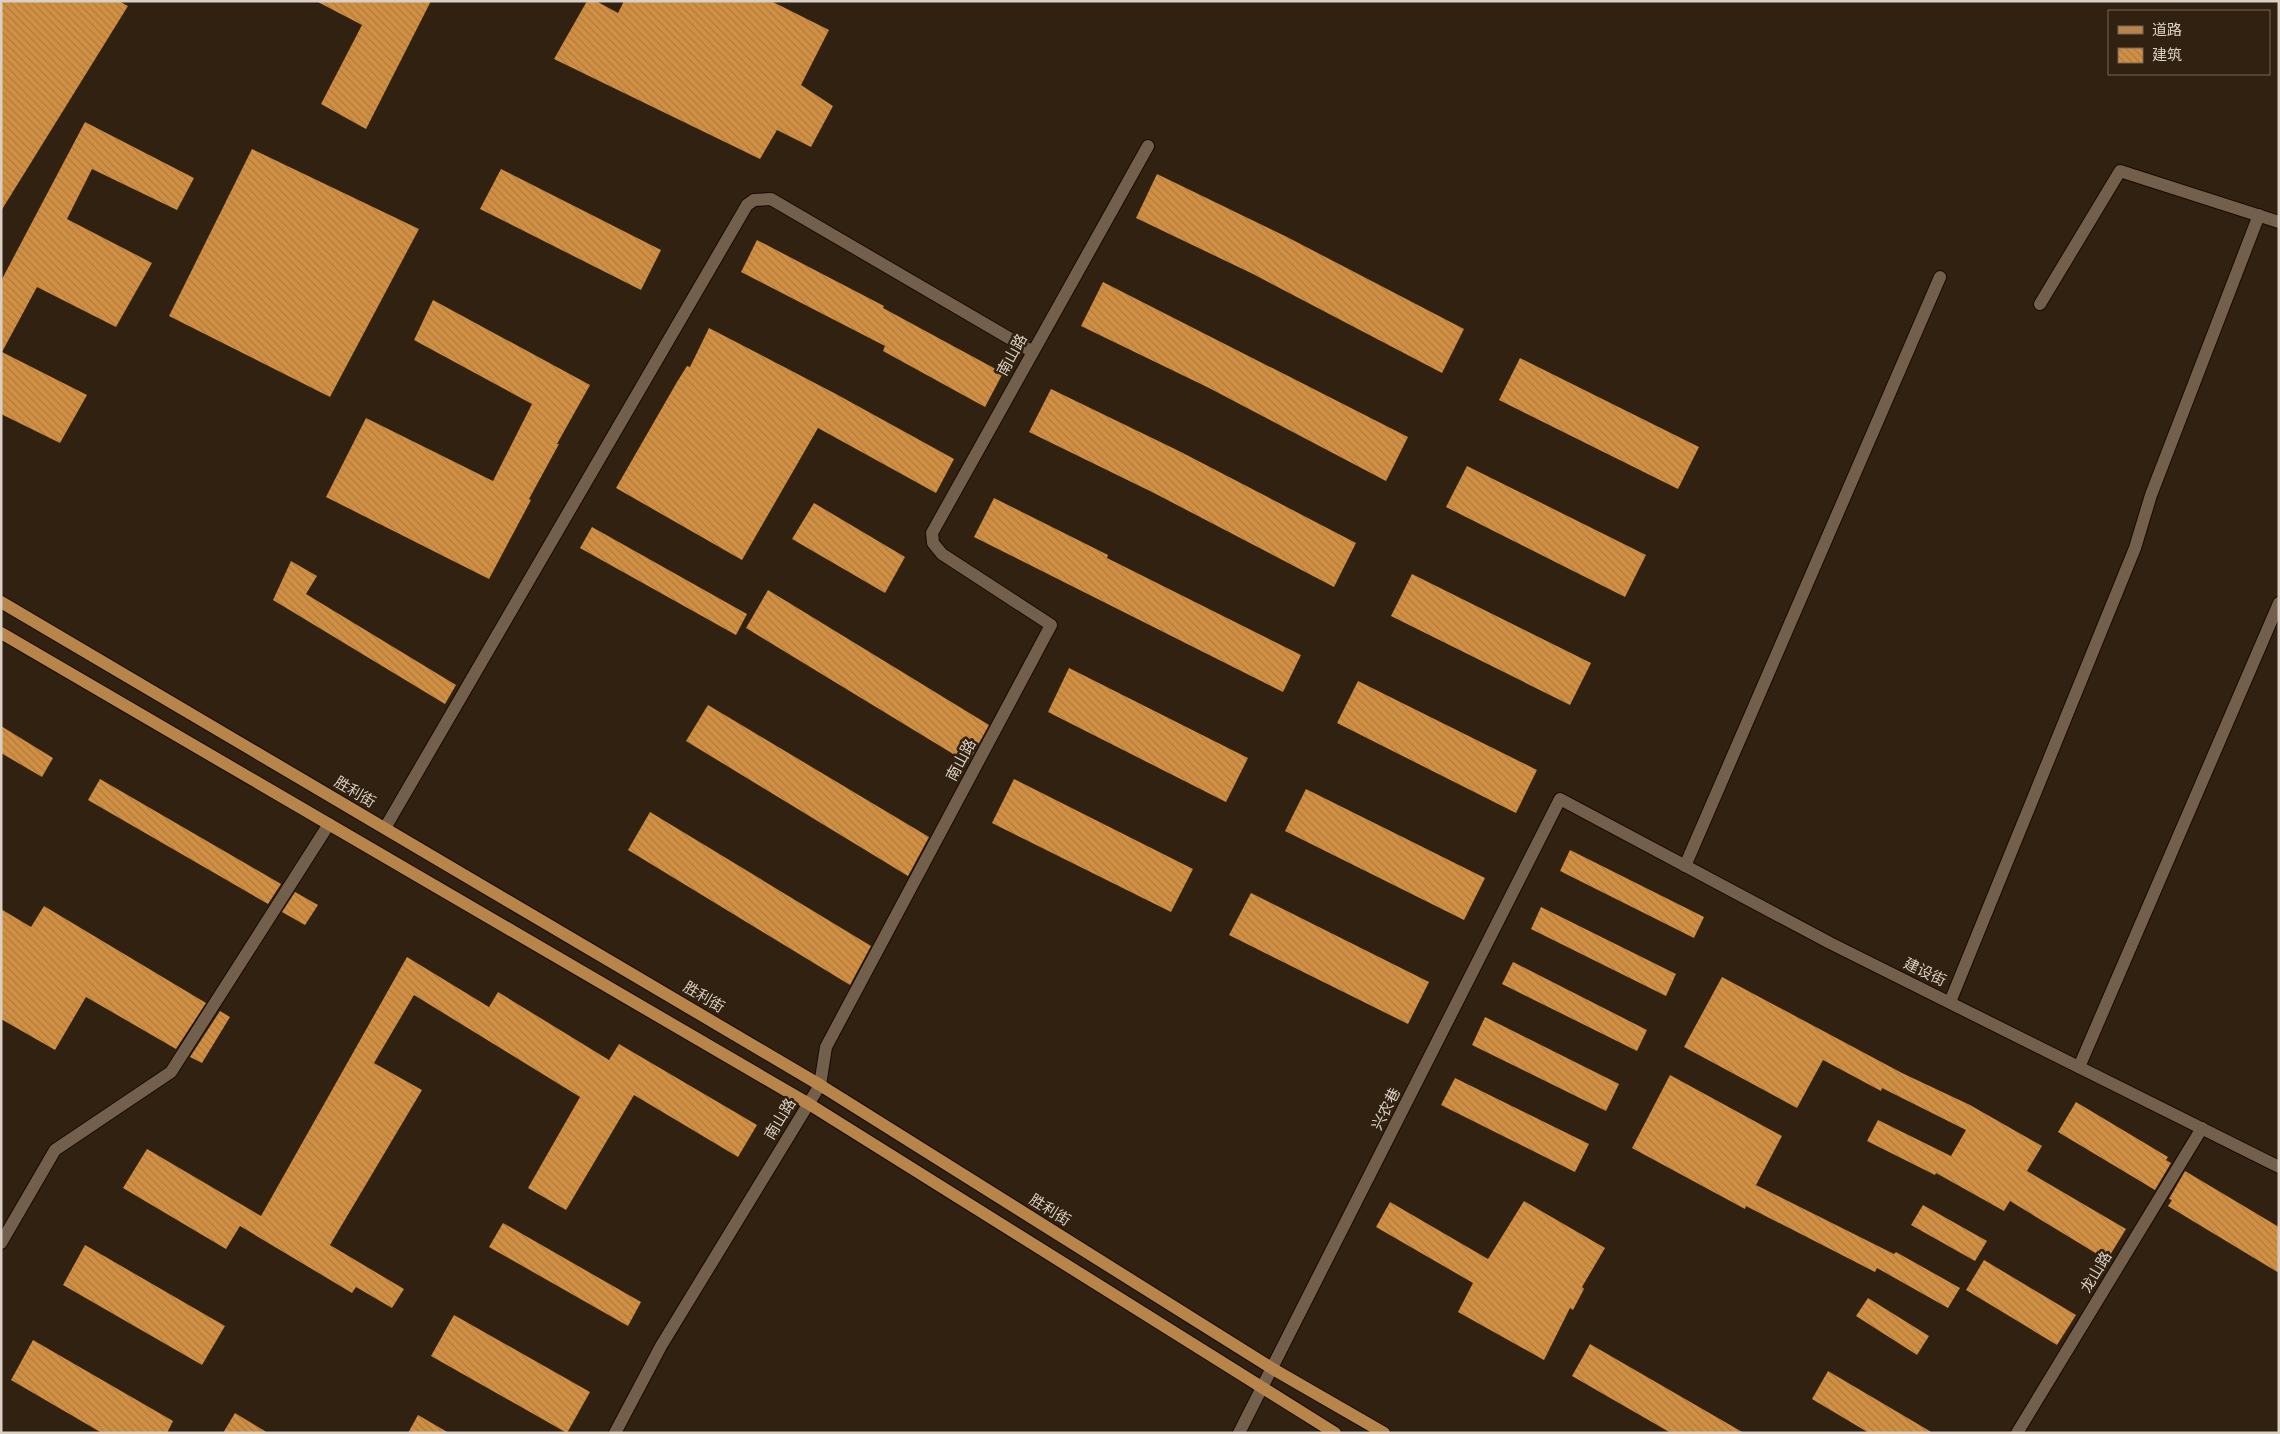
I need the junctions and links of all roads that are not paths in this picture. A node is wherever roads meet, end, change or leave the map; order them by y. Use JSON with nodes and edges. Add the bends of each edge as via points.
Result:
{"nodes":[{"id":1,"x":1148,"y":146,"type":"dead end"},
{"id":2,"x":2260,"y":215,"type":"junction"},
{"id":3,"x":2279,"y":222,"type":"edge"},
{"id":4,"x":1940,"y":277,"type":"dead end"},
{"id":5,"x":2040,"y":304,"type":"dead end"},
{"id":6,"x":1033,"y":352,"type":"junction"},
{"id":7,"x":1,"y":602,"type":"edge"},
{"id":8,"x":2279,"y":603,"type":"edge"},
{"id":9,"x":1,"y":633,"type":"edge"},
{"id":10,"x":1560,"y":800,"type":"joint"},
{"id":11,"x":329,"y":824,"type":"junction"},
{"id":12,"x":385,"y":828,"type":"junction"},
{"id":13,"x":1685,"y":866,"type":"junction"},
{"id":14,"x":1950,"y":1002,"type":"junction"},
{"id":15,"x":2079,"y":1067,"type":"junction"},
{"id":16,"x":820,"y":1084,"type":"junction"},
{"id":17,"x":809,"y":1104,"type":"junction"},
{"id":18,"x":2202,"y":1128,"type":"junction"},
{"id":19,"x":2279,"y":1167,"type":"edge"},
{"id":20,"x":1,"y":1243,"type":"edge"},
{"id":21,"x":1273,"y":1369,"type":"junction"},
{"id":22,"x":1261,"y":1388,"type":"junction"},
{"id":23,"x":615,"y":1433,"type":"edge"},
{"id":24,"x":1240,"y":1433,"type":"edge"},
{"id":25,"x":1334,"y":1433,"type":"edge"},
{"id":26,"x":1384,"y":1433,"type":"edge"},
{"id":27,"x":2017,"y":1433,"type":"edge"}],
"edges":[{"from":1,"to":6,"type":"street","name":"南山路"},
{"from":2,"to":3,"type":"street"},
{"from":2,"to":5,"type":"street","via":[[2120,171]]},
{"from":2,"to":14,"type":"street","via":[[2151,496],[2135,548]]},
{"from":4,"to":13,"type":"street"},
{"from":6,"to":12,"type":"street","via":[[771,199],[754,200],[747,205]]},
{"from":6,"to":16,"type":"street","name":"南山路","via":[[932,533],[933,543],[942,554],[1051,625],[826,1047]]},
{"from":7,"to":12,"type":"main road","name":"胜利街"},
{"from":8,"to":15,"type":"street"},
{"from":9,"to":11,"type":"main road"},
{"from":10,"to":13,"type":"street","name":"建设街"},
{"from":10,"to":21,"type":"street","name":"兴农巷"},
{"from":11,"to":17,"type":"main road"},
{"from":11,"to":20,"type":"street","via":[[171,1072],[55,1150]]},
{"from":12,"to":16,"type":"main road","name":"胜利街"},
{"from":13,"to":14,"type":"street","name":"建设街"},
{"from":14,"to":15,"type":"street","name":"建设街"},
{"from":15,"to":18,"type":"street","name":"建设街"},
{"from":16,"to":17,"type":"street","name":"南山路"},
{"from":16,"to":21,"type":"main road","name":"胜利街"},
{"from":17,"to":22,"type":"main road"},
{"from":17,"to":23,"type":"street","name":"南山路","via":[[662,1346]]},
{"from":18,"to":19,"type":"street","name":"建设街"},
{"from":18,"to":27,"type":"street","name":"龙山路"},
{"from":21,"to":22,"type":"street","name":"兴农巷"},
{"from":21,"to":26,"type":"main road","name":"胜利街"},
{"from":22,"to":24,"type":"street","name":"兴农巷"},
{"from":22,"to":25,"type":"main road"}]}
